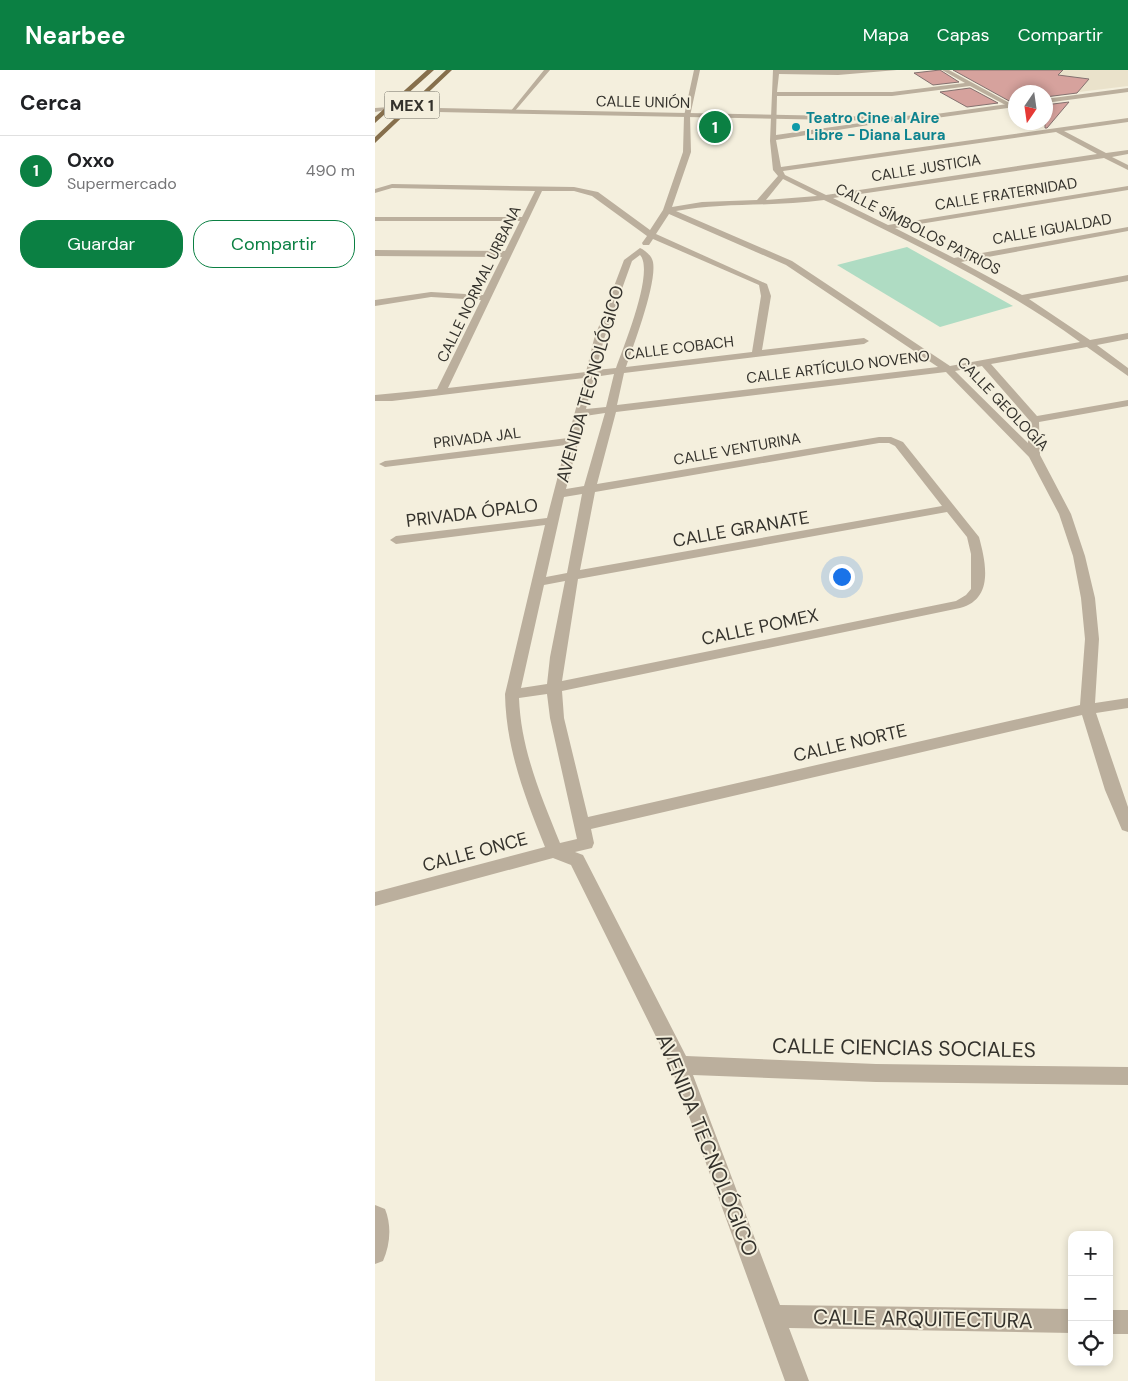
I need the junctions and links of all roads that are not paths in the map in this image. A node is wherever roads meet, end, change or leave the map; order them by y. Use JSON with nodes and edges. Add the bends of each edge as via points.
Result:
{"nodes":[{"id":1,"x":431,"y":70,"type":"edge"},
{"id":2,"x":449,"y":70,"type":"edge"},
{"id":3,"x":547,"y":70,"type":"edge"},
{"id":4,"x":697,"y":70,"type":"edge"},
{"id":5,"x":893,"y":70,"type":"edge"},
{"id":6,"x":945,"y":70,"type":"edge"},
{"id":7,"x":776,"y":71,"type":"edge"},
{"id":8,"x":972,"y":84,"type":"junction"},
{"id":9,"x":1128,"y":90,"type":"edge"},
{"id":10,"x":774,"y":94,"type":"junction"},
{"id":11,"x":1053,"y":100,"type":"edge"},
{"id":12,"x":1008,"y":103,"type":"edge"},
{"id":13,"x":1008,"y":107,"type":"edge"},
{"id":14,"x":389,"y":109,"type":"junction"},
{"id":15,"x":408,"y":109,"type":"junction"},
{"id":16,"x":375,"y":110,"type":"edge"},
{"id":17,"x":511,"y":111,"type":"junction"},
{"id":18,"x":687,"y":116,"type":"junction"},
{"id":19,"x":773,"y":118,"type":"junction"},
{"id":20,"x":909,"y":118,"type":"junction"},
{"id":21,"x":1128,"y":120,"type":"edge"},
{"id":22,"x":375,"y":121,"type":"edge"},
{"id":23,"x":1053,"y":128,"type":"edge"},
{"id":24,"x":1057,"y":130,"type":"junction"},
{"id":25,"x":773,"y":138,"type":"junction"},
{"id":26,"x":375,"y":141,"type":"edge"},
{"id":27,"x":1128,"y":152,"type":"edge"},
{"id":28,"x":1104,"y":155,"type":"junction"},
{"id":29,"x":1128,"y":168,"type":"edge"},
{"id":30,"x":779,"y":173,"type":"junction"},
{"id":31,"x":541,"y":188,"type":"junction"},
{"id":32,"x":1128,"y":188,"type":"edge"},
{"id":33,"x":378,"y":189,"type":"edge"},
{"id":34,"x":826,"y":197,"type":"junction"},
{"id":35,"x":759,"y":202,"type":"junction"},
{"id":36,"x":667,"y":210,"type":"junction"},
{"id":37,"x":375,"y":219,"type":"edge"},
{"id":38,"x":526,"y":219,"type":"junction"},
{"id":39,"x":888,"y":227,"type":"junction"},
{"id":40,"x":1128,"y":229,"type":"edge"},
{"id":41,"x":651,"y":235,"type":"junction"},
{"id":42,"x":641,"y":251,"type":"junction"},
{"id":43,"x":375,"y":253,"type":"edge"},
{"id":44,"x":508,"y":254,"type":"junction"},
{"id":45,"x":951,"y":261,"type":"junction"},
{"id":46,"x":1128,"y":278,"type":"edge"},
{"id":47,"x":487,"y":298,"type":"junction"},
{"id":48,"x":1020,"y":298,"type":"junction"},
{"id":49,"x":375,"y":302,"type":"edge"},
{"id":50,"x":1128,"y":336,"type":"edge"},
{"id":51,"x":864,"y":341,"type":"dead end"},
{"id":52,"x":1090,"y":344,"type":"junction"},
{"id":53,"x":757,"y":354,"type":"junction"},
{"id":54,"x":985,"y":362,"type":"junction"},
{"id":55,"x":948,"y":369,"type":"junction"},
{"id":56,"x":620,"y":370,"type":"junction"},
{"id":57,"x":1128,"y":373,"type":"edge"},
{"id":58,"x":590,"y":374,"type":"junction"},
{"id":59,"x":441,"y":391,"type":"junction"},
{"id":60,"x":377,"y":398,"type":"edge"},
{"id":61,"x":1128,"y":403,"type":"edge"},
{"id":62,"x":610,"y":410,"type":"junction"},
{"id":63,"x":580,"y":413,"type":"junction"},
{"id":64,"x":1034,"y":420,"type":"junction"},
{"id":65,"x":573,"y":442,"type":"junction"},
{"id":66,"x":1034,"y":455,"type":"junction"},
{"id":67,"x":385,"y":464,"type":"dead end"},
{"id":68,"x":589,"y":490,"type":"junction"},
{"id":69,"x":559,"y":494,"type":"junction"},
{"id":70,"x":950,"y":508,"type":"junction"},
{"id":71,"x":552,"y":521,"type":"junction"},
{"id":72,"x":396,"y":540,"type":"dead end"},
{"id":73,"x":572,"y":578,"type":"junction"},
{"id":74,"x":537,"y":582,"type":"junction"},
{"id":75,"x":554,"y":688,"type":"junction"},
{"id":76,"x":511,"y":694,"type":"junction"},
{"id":77,"x":1128,"y":703,"type":"edge"},
{"id":78,"x":1087,"y":710,"type":"junction"},
{"id":79,"x":582,"y":825,"type":"junction"},
{"id":80,"x":1128,"y":826,"type":"edge"},
{"id":81,"x":581,"y":851,"type":"junction"},
{"id":82,"x":555,"y":852,"type":"junction"},
{"id":83,"x":375,"y":898,"type":"edge"},
{"id":84,"x":680,"y":1065,"type":"junction"},
{"id":85,"x":1128,"y":1076,"type":"edge"},
{"id":86,"x":375,"y":1216,"type":"edge"},
{"id":87,"x":375,"y":1253,"type":"edge"},
{"id":88,"x":773,"y":1316,"type":"junction"},
{"id":89,"x":1068,"y":1321,"type":"edge"},
{"id":90,"x":1113,"y":1322,"type":"edge"},
{"id":91,"x":1128,"y":1322,"type":"edge"},
{"id":92,"x":797,"y":1381,"type":"edge"}],
"edges":[{"from":1,"to":14,"type":"highway","number":"MEX 1"},
{"from":2,"to":15,"type":"highway","number":"MEX 1"},
{"from":3,"to":17,"type":"street"},
{"from":4,"to":18,"type":"street"},
{"from":5,"to":7,"type":"street","via":[[838,73]]},
{"from":6,"to":8,"type":"street"},
{"from":7,"to":10,"type":"street"},
{"from":8,"to":10,"type":"street","via":[[892,94]]},
{"from":8,"to":12,"type":"street"},
{"from":9,"to":11,"type":"street"},
{"from":10,"to":19,"type":"street"},
{"from":13,"to":20,"type":"street","name":"CALLE UNIÓN"},
{"from":14,"to":15,"type":"street","name":"CALLE UNIÓN"},
{"from":14,"to":16,"type":"street","name":"CALLE UNIÓN"},
{"from":14,"to":22,"type":"highway","number":"MEX 1"},
{"from":15,"to":17,"type":"street","name":"CALLE UNIÓN"},
{"from":15,"to":26,"type":"highway","number":"MEX 1"},
{"from":17,"to":18,"type":"street","name":"CALLE UNIÓN"},
{"from":18,"to":19,"type":"street","name":"CALLE UNIÓN"},
{"from":18,"to":36,"type":"street","via":[[687,152]]},
{"from":19,"to":20,"type":"street","name":"CALLE UNIÓN"},
{"from":19,"to":25,"type":"street"},
{"from":20,"to":25,"type":"street"},
{"from":21,"to":24,"type":"street"},
{"from":23,"to":24,"type":"street"},
{"from":24,"to":28,"type":"street"},
{"from":24,"to":30,"type":"street"},
{"from":25,"to":30,"type":"street"},
{"from":27,"to":28,"type":"street","name":"CALLE JUSTICIA"},
{"from":28,"to":29,"type":"street"},
{"from":28,"to":34,"type":"street","name":"CALLE JUSTICIA"},
{"from":30,"to":34,"type":"street","name":"CALLE SÍMBOLOS PATRIOS"},
{"from":30,"to":35,"type":"street"},
{"from":31,"to":33,"type":"street"},
{"from":31,"to":38,"type":"street","name":"CALLE NORMAL URBANA"},
{"from":31,"to":41,"type":"street","via":[[574,189],[595,194]]},
{"from":32,"to":39,"type":"street","name":"CALLE FRATERNIDAD"},
{"from":34,"to":35,"type":"street","name":"CALLE JUSTICIA"},
{"from":34,"to":39,"type":"street","name":"CALLE SÍMBOLOS PATRIOS"},
{"from":35,"to":36,"type":"street","name":"CALLE JUSTICIA","via":[[702,204]]},
{"from":36,"to":41,"type":"street"},
{"from":36,"to":55,"type":"street","name":"CALLE GEOLOGÍA","via":[[789,263]]},
{"from":37,"to":38,"type":"street"},
{"from":38,"to":44,"type":"street","name":"CALLE NORMAL URBANA"},
{"from":39,"to":45,"type":"street","name":"CALLE SÍMBOLOS PATRIOS"},
{"from":40,"to":45,"type":"street","name":"CALLE IGUALDAD"},
{"from":41,"to":42,"type":"street"},
{"from":41,"to":53,"type":"street","via":[[763,284],[766,296]]},
{"from":42,"to":56,"type":"street","name":"AVENIDA TECNOLÓGICO","via":[[648,259],[649,271],[643,301]]},
{"from":42,"to":58,"type":"street","name":"AVENIDA TECNOLÓGICO","via":[[628,260]]},
{"from":43,"to":44,"type":"street"},
{"from":44,"to":47,"type":"street","name":"CALLE NORMAL URBANA"},
{"from":45,"to":48,"type":"street","name":"CALLE SÍMBOLOS PATRIOS"},
{"from":46,"to":48,"type":"street"},
{"from":47,"to":49,"type":"street","via":[[434,294]]},
{"from":47,"to":59,"type":"street","name":"CALLE NORMAL URBANA"},
{"from":48,"to":52,"type":"street","name":"CALLE SÍMBOLOS PATRIOS"},
{"from":50,"to":52,"type":"street","name":"CALLE ARTÍCULO NOVENO"},
{"from":51,"to":53,"type":"street","name":"CALLE COBACH"},
{"from":52,"to":54,"type":"street","name":"CALLE ARTÍCULO NOVENO"},
{"from":52,"to":57,"type":"street","name":"CALLE SÍMBOLOS PATRIOS"},
{"from":53,"to":56,"type":"street","name":"CALLE COBACH"},
{"from":54,"to":55,"type":"street","name":"CALLE ARTÍCULO NOVENO"},
{"from":54,"to":64,"type":"street"},
{"from":55,"to":62,"type":"street","name":"CALLE ARTÍCULO NOVENO"},
{"from":55,"to":66,"type":"street","name":"CALLE GEOLOGÍA"},
{"from":56,"to":58,"type":"street","name":"CALLE COBACH"},
{"from":56,"to":62,"type":"street","name":"AVENIDA TECNOLÓGICO"},
{"from":58,"to":59,"type":"street","name":"CALLE COBACH"},
{"from":58,"to":63,"type":"street","name":"AVENIDA TECNOLÓGICO"},
{"from":59,"to":60,"type":"street","name":"CALLE COBACH"},
{"from":61,"to":64,"type":"street"},
{"from":62,"to":63,"type":"street","name":"CALLE ARTÍCULO NOVENO"},
{"from":62,"to":68,"type":"street","name":"AVENIDA TECNOLÓGICO"},
{"from":63,"to":65,"type":"street","name":"AVENIDA TECNOLÓGICO"},
{"from":64,"to":66,"type":"street"},
{"from":65,"to":67,"type":"street","name":"PRIVADA JAL"},
{"from":65,"to":69,"type":"street","name":"AVENIDA TECNOLÓGICO"},
{"from":66,"to":78,"type":"street","name":"CALLE GEOLOGÍA","via":[[1065,514],[1088,598],[1092,639]]},
{"from":68,"to":69,"type":"street","name":"CALLE VENTURINA"},
{"from":68,"to":70,"type":"street","name":"CALLE VENTURINA","via":[[891,440],[899,444]]},
{"from":68,"to":73,"type":"street","name":"AVENIDA TECNOLÓGICO"},
{"from":69,"to":71,"type":"street","name":"AVENIDA TECNOLÓGICO"},
{"from":70,"to":73,"type":"street","name":"CALLE GRANATE"},
{"from":70,"to":75,"type":"street","name":"CALLE POMEX","via":[[973,537],[977,554],[978,589],[960,604]]},
{"from":71,"to":72,"type":"street","name":"PRIVADA ÓPALO"},
{"from":71,"to":74,"type":"street","name":"AVENIDA TECNOLÓGICO"},
{"from":73,"to":74,"type":"street","name":"CALLE GRANATE"},
{"from":73,"to":75,"type":"street","name":"AVENIDA TECNOLÓGICO"},
{"from":74,"to":76,"type":"street","name":"AVENIDA TECNOLÓGICO"},
{"from":75,"to":76,"type":"street","name":"CALLE POMEX"},
{"from":75,"to":79,"type":"street","name":"AVENIDA TECNOLÓGICO","via":[[557,718]]},
{"from":76,"to":82,"type":"street","name":"AVENIDA TECNOLÓGICO","via":[[516,744]]},
{"from":77,"to":78,"type":"street","name":"CALLE NORTE"},
{"from":78,"to":79,"type":"street","name":"CALLE NORTE"},
{"from":78,"to":80,"type":"street","name":"CALLE GEOLOGÍA"},
{"from":79,"to":81,"type":"street","name":"AVENIDA TECNOLÓGICO"},
{"from":81,"to":82,"type":"street","name":"CALLE ONCE"},
{"from":81,"to":84,"type":"street","name":"AVENIDA TECNOLÓGICO"},
{"from":82,"to":83,"type":"street","name":"CALLE ONCE"},
{"from":84,"to":85,"type":"street","name":"CALLE CIENCIAS SOCIALES"},
{"from":84,"to":88,"type":"street","name":"AVENIDA TECNOLÓGICO"},
{"from":86,"to":87,"type":"street","via":[[378,1244]]},
{"from":88,"to":89,"type":"street","name":"CALLE ARQUITECTURA"},
{"from":88,"to":92,"type":"street","name":"AVENIDA TECNOLÓGICO"},
{"from":90,"to":91,"type":"street"}]}
